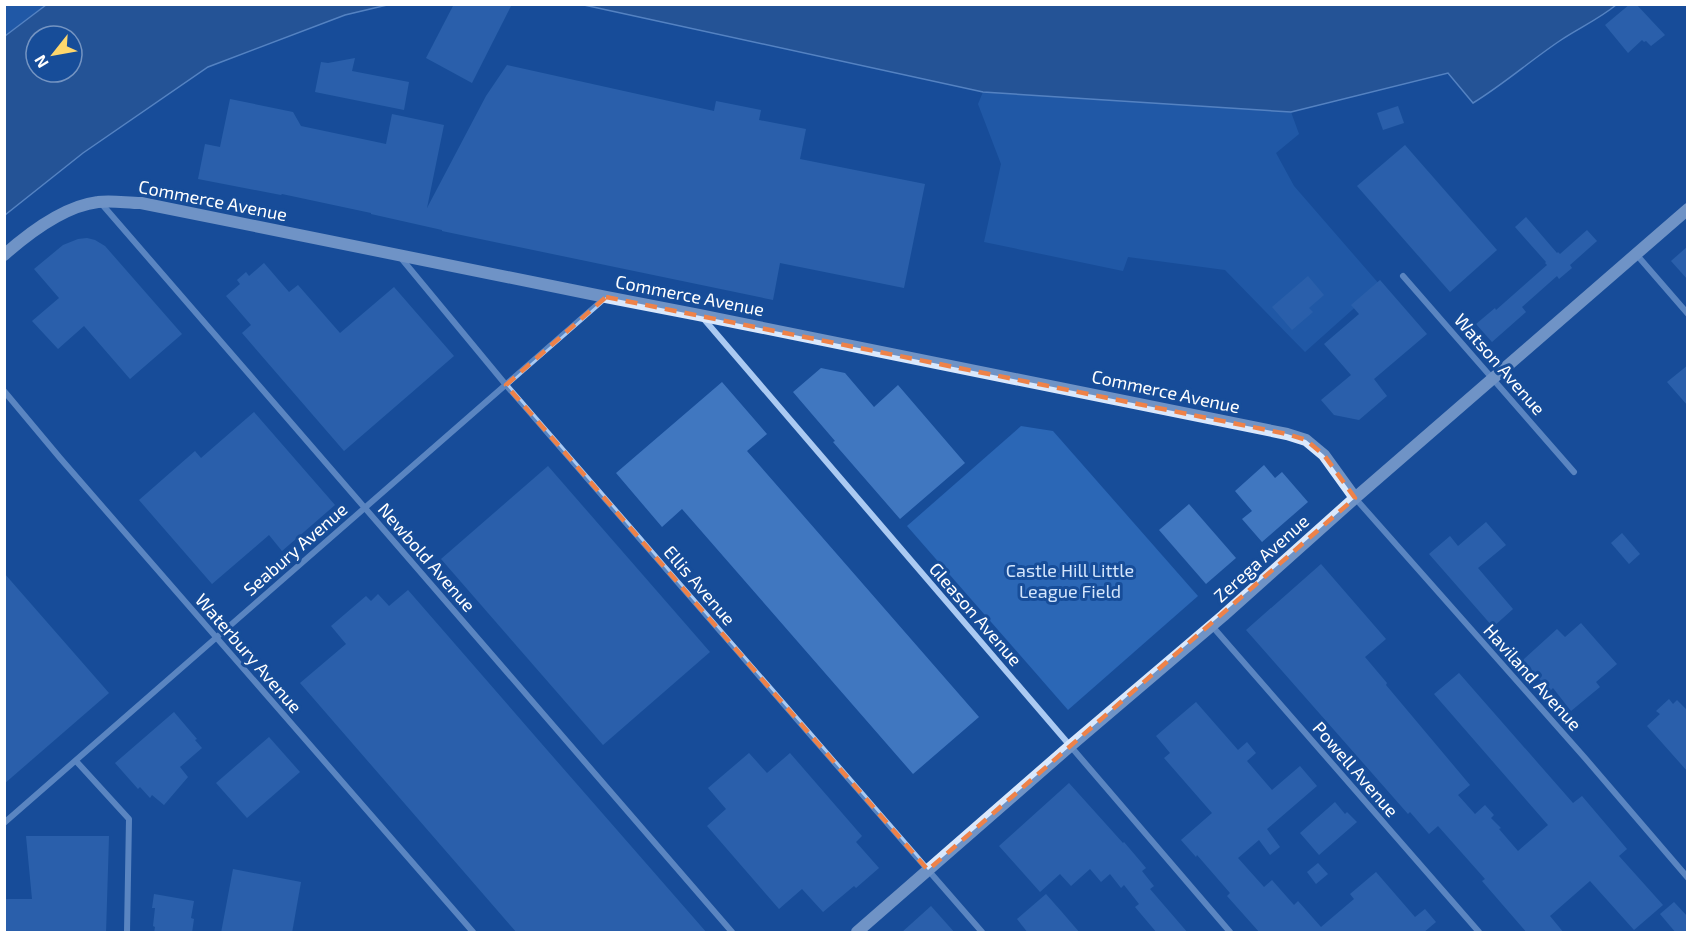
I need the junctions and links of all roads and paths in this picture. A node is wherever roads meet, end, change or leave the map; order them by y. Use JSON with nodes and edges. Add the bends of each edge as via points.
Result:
{"nodes":[{"id":1,"x":99,"y":201,"type":"junction"},
{"id":2,"x":1688,"y":209,"type":"edge"},
{"id":3,"x":1636,"y":254,"type":"junction"},
{"id":4,"x":4,"y":255,"type":"edge"},
{"id":5,"x":398,"y":255,"type":"junction"},
{"id":6,"x":1404,"y":276,"type":"dead end"},
{"id":7,"x":606,"y":297,"type":"junction"},
{"id":8,"x":1688,"y":314,"type":"edge"},
{"id":9,"x":699,"y":315,"type":"junction"},
{"id":10,"x":1492,"y":378,"type":"junction"},
{"id":11,"x":506,"y":385,"type":"junction"},
{"id":12,"x":4,"y":391,"type":"edge"},
{"id":13,"x":1574,"y":472,"type":"dead end"},
{"id":14,"x":1355,"y":498,"type":"junction"},
{"id":15,"x":365,"y":508,"type":"junction"},
{"id":16,"x":1212,"y":626,"type":"junction"},
{"id":17,"x":216,"y":638,"type":"junction"},
{"id":18,"x":1070,"y":747,"type":"junction"},
{"id":19,"x":76,"y":761,"type":"junction"},
{"id":20,"x":4,"y":823,"type":"edge"},
{"id":21,"x":928,"y":870,"type":"junction"},
{"id":22,"x":1688,"y":878,"type":"edge"},
{"id":23,"x":127,"y":933,"type":"edge"},
{"id":24,"x":473,"y":933,"type":"edge"},
{"id":25,"x":732,"y":933,"type":"edge"},
{"id":26,"x":857,"y":933,"type":"edge"},
{"id":27,"x":982,"y":933,"type":"edge"},
{"id":28,"x":1230,"y":933,"type":"edge"},
{"id":29,"x":1479,"y":933,"type":"edge"}],
"edges":[{"from":1,"to":4,"type":"main road","name":"Commerce Avenue","via":[[65,210]]},
{"from":1,"to":5,"type":"main road","name":"Commerce Avenue","via":[[141,203]]},
{"from":1,"to":15,"type":"street","name":"Newbold Avenue"},
{"from":2,"to":3,"type":"main road","name":"Zerega Avenue"},
{"from":3,"to":8,"type":"street"},
{"from":3,"to":10,"type":"main road","name":"Zerega Avenue"},
{"from":5,"to":7,"type":"main road","name":"Commerce Avenue"},
{"from":5,"to":11,"type":"street","name":"Ellis Avenue"},
{"from":6,"to":10,"type":"street","name":"Watson Avenue"},
{"from":7,"to":9,"type":"main road","name":"Commerce Avenue"},
{"from":7,"to":11,"type":"street","name":"Seabury Avenue"},
{"from":9,"to":14,"type":"main road","name":"Commerce Avenue","via":[[1287,434],[1306,440],[1324,455]]},
{"from":9,"to":18,"type":"street","name":"Gleason Avenue"},
{"from":10,"to":13,"type":"street","name":"Watson Avenue"},
{"from":10,"to":14,"type":"main road","name":"Zerega Avenue"},
{"from":11,"to":15,"type":"street","name":"Seabury Avenue"},
{"from":11,"to":21,"type":"street","name":"Ellis Avenue"},
{"from":12,"to":17,"type":"street","name":"Waterbury Avenue"},
{"from":14,"to":16,"type":"main road","name":"Zerega Avenue"},
{"from":14,"to":22,"type":"street","name":"Haviland Avenue"},
{"from":15,"to":17,"type":"street","name":"Seabury Avenue"},
{"from":15,"to":25,"type":"street","name":"Newbold Avenue"},
{"from":16,"to":18,"type":"main road","name":"Zerega Avenue"},
{"from":16,"to":29,"type":"street","name":"Powell Avenue"},
{"from":17,"to":19,"type":"street","name":"Seabury Avenue"},
{"from":17,"to":24,"type":"street","name":"Waterbury Avenue"},
{"from":18,"to":21,"type":"main road","name":"Zerega Avenue"},
{"from":18,"to":28,"type":"street","name":"Gleason Avenue"},
{"from":19,"to":20,"type":"street","name":"Seabury Avenue"},
{"from":19,"to":23,"type":"street","via":[[129,819]]},
{"from":21,"to":26,"type":"main road","name":"Zerega Avenue"},
{"from":21,"to":27,"type":"street","name":"Ellis Avenue"}]}
